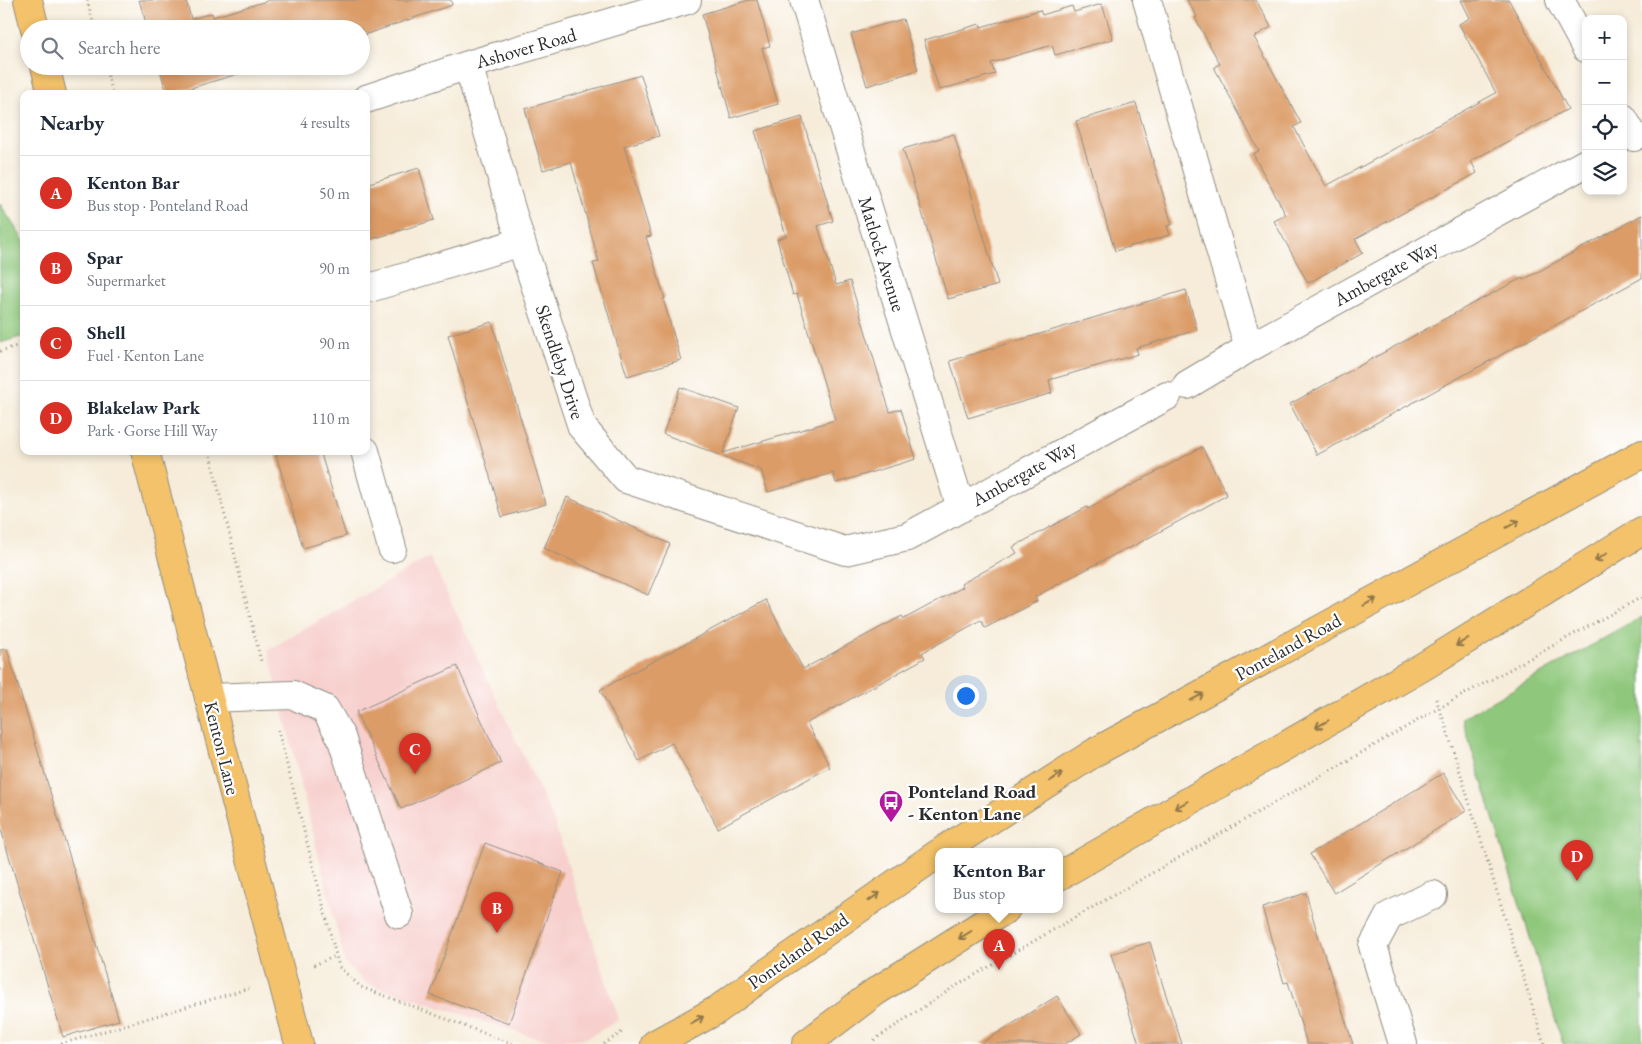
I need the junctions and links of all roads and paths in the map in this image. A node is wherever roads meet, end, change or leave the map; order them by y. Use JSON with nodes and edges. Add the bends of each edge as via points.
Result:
{"nodes":[{"id":1,"x":28,"y":0,"type":"edge"},
{"id":2,"x":87,"y":0,"type":"edge"},
{"id":3,"x":688,"y":0,"type":"edge"},
{"id":4,"x":804,"y":0,"type":"edge"},
{"id":5,"x":1147,"y":0,"type":"edge"},
{"id":6,"x":1560,"y":0,"type":"edge"},
{"id":7,"x":33,"y":20,"type":"edge"},
{"id":8,"x":93,"y":20,"type":"edge"},
{"id":9,"x":1582,"y":41,"type":"edge"},
{"id":10,"x":468,"y":65,"type":"junction"},
{"id":11,"x":47,"y":75,"type":"edge"},
{"id":12,"x":108,"y":75,"type":"edge"},
{"id":13,"x":51,"y":90,"type":"edge"},
{"id":14,"x":112,"y":90,"type":"edge"},
{"id":15,"x":370,"y":98,"type":"edge"},
{"id":16,"x":1582,"y":165,"type":"edge"},
{"id":17,"x":521,"y":242,"type":"junction"},
{"id":18,"x":370,"y":288,"type":"edge"},
{"id":19,"x":20,"y":345,"type":"edge"},
{"id":20,"x":1249,"y":348,"type":"junction"},
{"id":21,"x":0,"y":351,"type":"edge"},
{"id":22,"x":1642,"y":454,"type":"edge"},
{"id":23,"x":146,"y":455,"type":"edge"},
{"id":24,"x":210,"y":455,"type":"edge"},
{"id":25,"x":366,"y":455,"type":"edge"},
{"id":26,"x":961,"y":508,"type":"junction"},
{"id":27,"x":1642,"y":531,"type":"edge"},
{"id":28,"x":392,"y":548,"type":"dead end"},
{"id":29,"x":1642,"y":597,"type":"edge"},
{"id":30,"x":1424,"y":666,"type":"junction"},
{"id":31,"x":269,"y":696,"type":"junction"},
{"id":32,"x":209,"y":698,"type":"junction"},
{"id":33,"x":1439,"y":708,"type":"junction"},
{"id":34,"x":946,"y":848,"type":"edge"},
{"id":35,"x":935,"y":855,"type":"edge"},
{"id":36,"x":1063,"y":874,"type":"edge"},
{"id":37,"x":1433,"y":895,"type":"dead end"},
{"id":38,"x":1000,"y":913,"type":"edge"},
{"id":39,"x":399,"y":914,"type":"dead end"},
{"id":40,"x":248,"y":989,"type":"dead end"},
{"id":41,"x":61,"y":1044,"type":"edge"},
{"id":42,"x":298,"y":1044,"type":"edge"},
{"id":43,"x":513,"y":1044,"type":"edge"},
{"id":44,"x":655,"y":1044,"type":"edge"},
{"id":45,"x":806,"y":1044,"type":"edge"},
{"id":46,"x":867,"y":1044,"type":"edge"},
{"id":47,"x":1403,"y":1044,"type":"edge"},
{"id":48,"x":1544,"y":1044,"type":"edge"}],
"edges":[{"from":1,"to":7,"type":"main road"},
{"from":2,"to":8,"type":"path"},
{"from":3,"to":10,"type":"street","name":"Ashover Road"},
{"from":4,"to":26,"type":"street","name":"Matlock Avenue"},
{"from":5,"to":20,"type":"street"},
{"from":6,"to":9,"type":"street"},
{"from":10,"to":15,"type":"street","name":"Ashover Road"},
{"from":10,"to":17,"type":"street","name":"Skendleby Drive"},
{"from":11,"to":13,"type":"main road"},
{"from":12,"to":14,"type":"path"},
{"from":16,"to":20,"type":"street","name":"Ambergate Way"},
{"from":17,"to":18,"type":"street"},
{"from":17,"to":26,"type":"street","name":"Skendleby Drive","via":[[582,427],[626,479],[845,551],[907,537]]},
{"from":19,"to":21,"type":"path"},
{"from":20,"to":26,"type":"street","name":"Ambergate Way"},
{"from":34,"to":22,"type":"main road","name":"Ponteland Road","one_way":true,"via":[[1097,751]]},
{"from":23,"to":32,"type":"main road","name":"Kenton Lane"},
{"from":24,"to":31,"type":"path"},
{"from":25,"to":28,"type":"street"},
{"from":27,"to":30,"type":"main road","one_way":true},
{"from":29,"to":33,"type":"path"},
{"from":30,"to":33,"type":"path"},
{"from":30,"to":36,"type":"main road","one_way":true},
{"from":31,"to":32,"type":"street"},
{"from":31,"to":39,"type":"street","via":[[293,695],[325,709],[341,737]]},
{"from":31,"to":43,"type":"path","via":[[339,967],[361,987]]},
{"from":32,"to":42,"type":"main road","name":"Kenton Lane"},
{"from":33,"to":46,"type":"path","via":[[954,987]]},
{"from":33,"to":48,"type":"path"},
{"from":44,"to":35,"type":"main road","name":"Ponteland Road","one_way":true,"via":[[717,1010]]},
{"from":37,"to":47,"type":"street","via":[[1389,916],[1373,946]]},
{"from":38,"to":45,"type":"main road","one_way":true,"via":[[875,992]]},
{"from":40,"to":41,"type":"path"}]}
